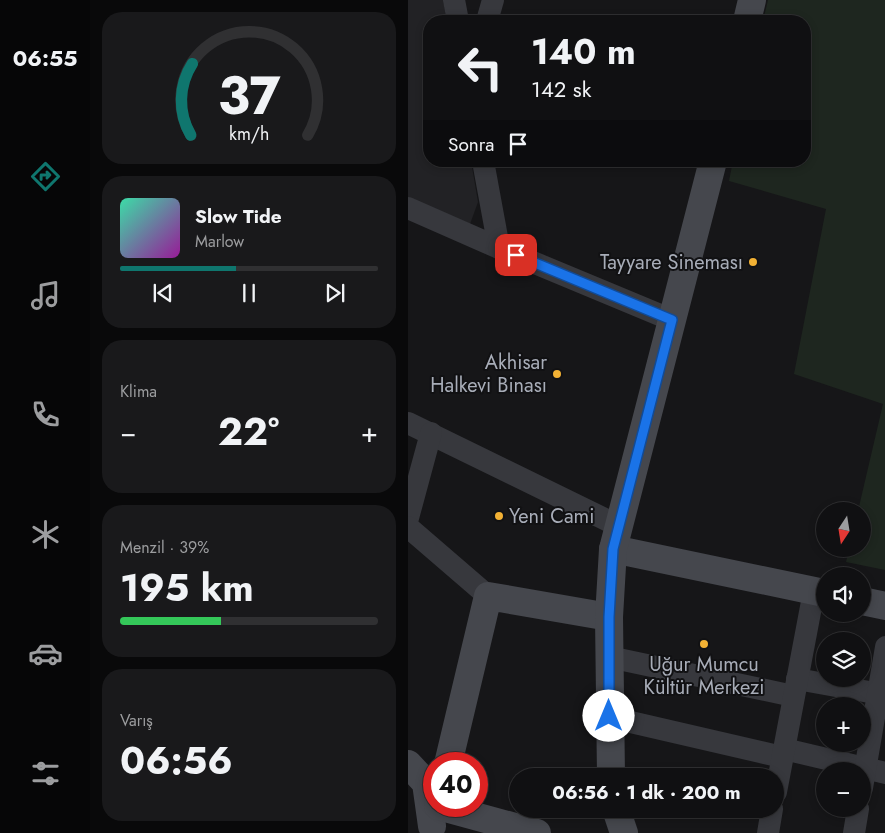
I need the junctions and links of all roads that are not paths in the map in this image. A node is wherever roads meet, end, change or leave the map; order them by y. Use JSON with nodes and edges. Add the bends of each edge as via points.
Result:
{"nodes":[{"id":1,"x":454,"y":0,"type":"edge"},
{"id":2,"x":493,"y":0,"type":"edge"},
{"id":3,"x":752,"y":0,"type":"edge"},
{"id":4,"x":457,"y":15,"type":"edge"},
{"id":5,"x":488,"y":15,"type":"edge"},
{"id":6,"x":748,"y":15,"type":"edge"},
{"id":7,"x":484,"y":167,"type":"edge"},
{"id":8,"x":710,"y":167,"type":"edge"},
{"id":9,"x":408,"y":208,"type":"edge"},
{"id":10,"x":499,"y":248,"type":"junction"},
{"id":11,"x":672,"y":320,"type":"junction"},
{"id":12,"x":408,"y":423,"type":"edge"},
{"id":13,"x":431,"y":434,"type":"junction"},
{"id":14,"x":408,"y":518,"type":"edge"},
{"id":15,"x":408,"y":527,"type":"edge"},
{"id":16,"x":616,"y":538,"type":"junction"},
{"id":17,"x":816,"y":591,"type":"edge"},
{"id":18,"x":488,"y":596,"type":"junction"},
{"id":19,"x":816,"y":602,"type":"edge"},
{"id":20,"x":871,"y":603,"type":"edge"},
{"id":21,"x":886,"y":606,"type":"edge"},
{"id":22,"x":609,"y":617,"type":"junction"},
{"id":23,"x":886,"y":647,"type":"edge"},
{"id":24,"x":609,"y":656,"type":"junction"},
{"id":25,"x":791,"y":687,"type":"junction"},
{"id":26,"x":882,"y":694,"type":"edge"},
{"id":27,"x":609,"y":716,"type":"junction"},
{"id":28,"x":451,"y":752,"type":"edge"},
{"id":29,"x":783,"y":753,"type":"junction"},
{"id":30,"x":817,"y":762,"type":"edge"},
{"id":31,"x":408,"y":764,"type":"edge"},
{"id":32,"x":611,"y":768,"type":"edge"},
{"id":33,"x":780,"y":768,"type":"edge"},
{"id":34,"x":871,"y":776,"type":"edge"},
{"id":35,"x":857,"y":817,"type":"edge"},
{"id":36,"x":434,"y":818,"type":"edge"},
{"id":37,"x":619,"y":818,"type":"edge"},
{"id":38,"x":770,"y":818,"type":"edge"},
{"id":39,"x":506,"y":830,"type":"edge"},
{"id":40,"x":537,"y":833,"type":"edge"},
{"id":41,"x":624,"y":833,"type":"edge"},
{"id":42,"x":768,"y":833,"type":"edge"},
{"id":43,"x":854,"y":833,"type":"edge"}],
"edges":[{"from":1,"to":4,"type":"street"},
{"from":2,"to":5,"type":"street"},
{"from":3,"to":6,"type":"street"},
{"from":7,"to":10,"type":"street"},
{"from":8,"to":11,"type":"street"},
{"from":9,"to":10,"type":"street"},
{"from":10,"to":11,"type":"street"},
{"from":11,"to":16,"type":"street"},
{"from":12,"to":13,"type":"street"},
{"from":13,"to":14,"type":"street"},
{"from":13,"to":16,"type":"street"},
{"from":15,"to":18,"type":"street"},
{"from":16,"to":17,"type":"street"},
{"from":16,"to":22,"type":"street"},
{"from":18,"to":22,"type":"street"},
{"from":18,"to":28,"type":"street"},
{"from":19,"to":25,"type":"street"},
{"from":20,"to":21,"type":"street"},
{"from":22,"to":24,"type":"street"},
{"from":23,"to":26,"type":"street"},
{"from":24,"to":25,"type":"street"},
{"from":24,"to":27,"type":"street"},
{"from":25,"to":26,"type":"street"},
{"from":25,"to":29,"type":"street"},
{"from":26,"to":34,"type":"street"},
{"from":27,"to":29,"type":"street"},
{"from":27,"to":32,"type":"street"},
{"from":29,"to":30,"type":"street"},
{"from":29,"to":33,"type":"street"},
{"from":31,"to":36,"type":"street","via":[[426,783]]},
{"from":35,"to":43,"type":"street"},
{"from":36,"to":39,"type":"street"},
{"from":37,"to":41,"type":"street"},
{"from":38,"to":42,"type":"street"},
{"from":39,"to":40,"type":"street"}]}
